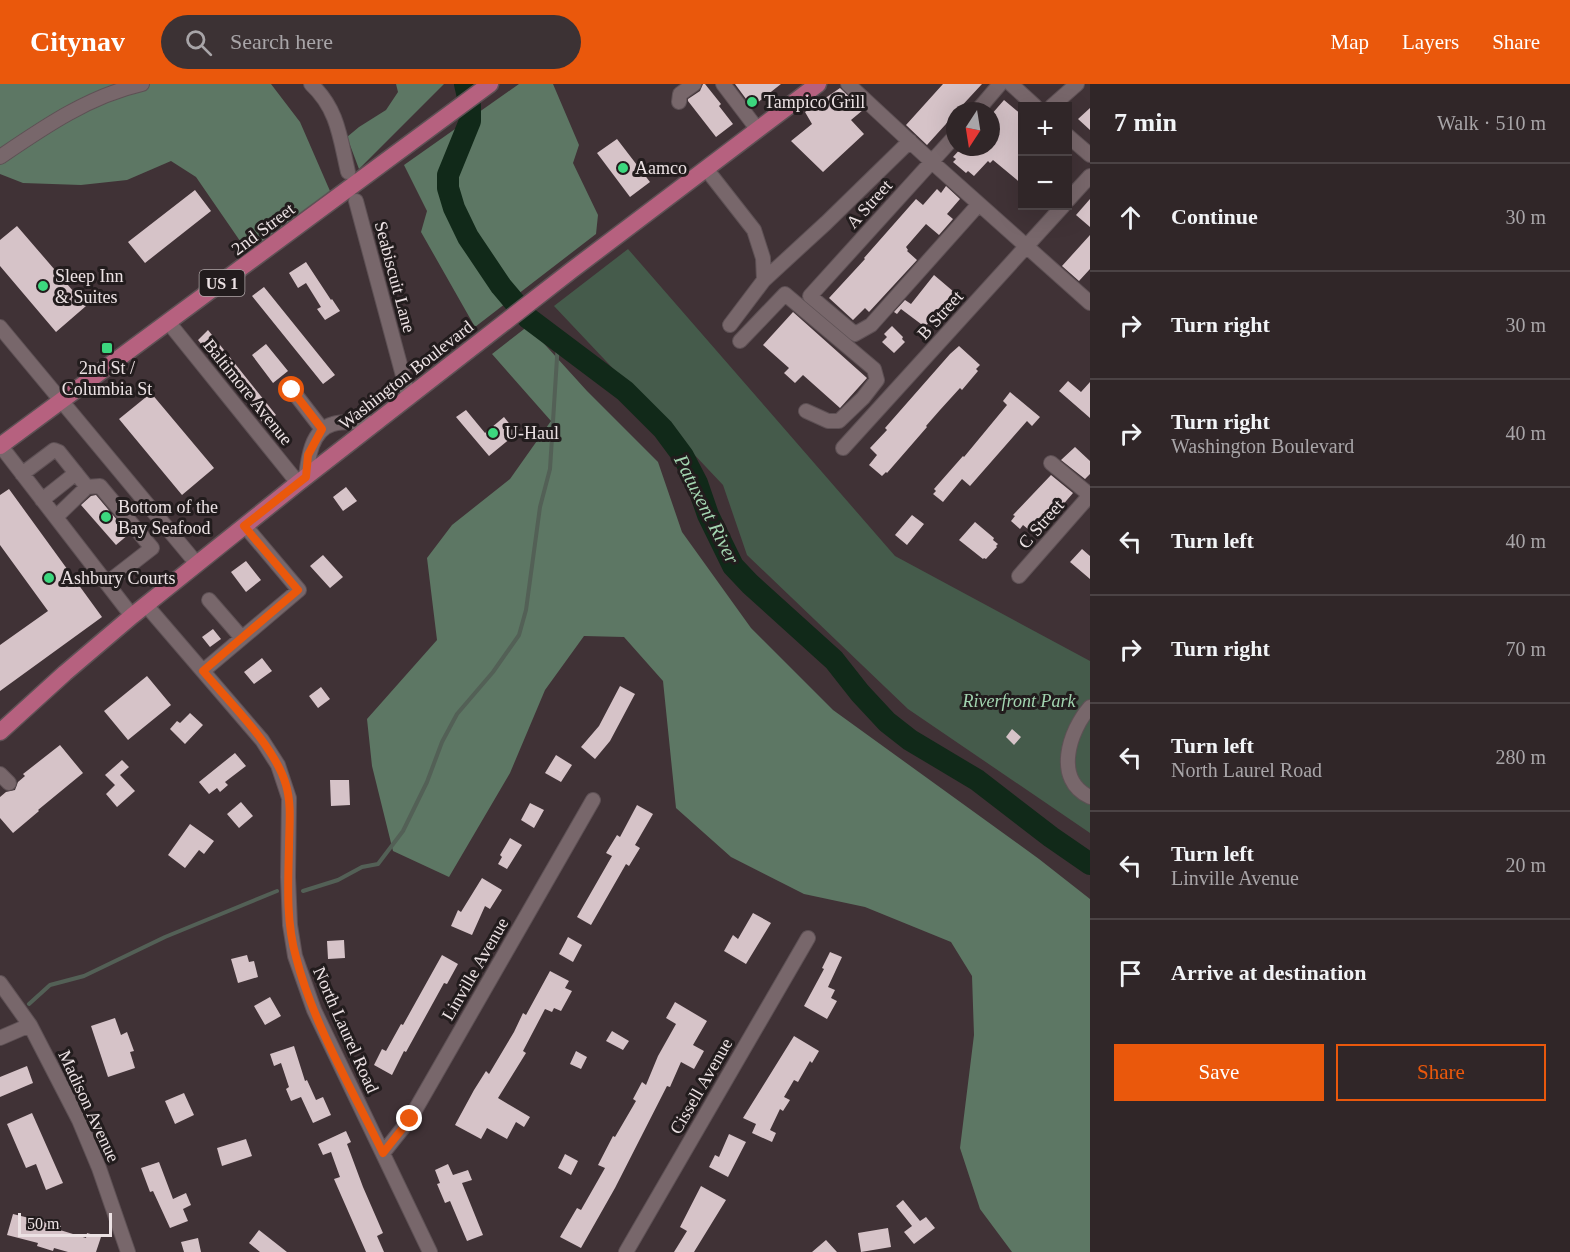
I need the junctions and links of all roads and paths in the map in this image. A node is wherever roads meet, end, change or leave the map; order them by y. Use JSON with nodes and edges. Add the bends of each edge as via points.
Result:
{"nodes":[{"id":1,"x":142,"y":84,"type":"edge"},
{"id":2,"x":311,"y":84,"type":"edge"},
{"id":3,"x":490,"y":84,"type":"edge"},
{"id":4,"x":694,"y":84,"type":"edge"},
{"id":5,"x":723,"y":84,"type":"edge"},
{"id":6,"x":818,"y":84,"type":"edge"},
{"id":7,"x":848,"y":84,"type":"edge"},
{"id":8,"x":1000,"y":84,"type":"edge"},
{"id":9,"x":1011,"y":84,"type":"edge"},
{"id":10,"x":1077,"y":84,"type":"edge"},
{"id":11,"x":679,"y":102,"type":"dead end"},
{"id":12,"x":985,"y":102,"type":"edge"},
{"id":13,"x":1031,"y":102,"type":"edge"},
{"id":14,"x":1057,"y":102,"type":"edge"},
{"id":15,"x":758,"y":130,"type":"junction"},
{"id":16,"x":1072,"y":139,"type":"edge"},
{"id":17,"x":910,"y":141,"type":"junction"},
{"id":18,"x":946,"y":146,"type":"edge"},
{"id":19,"x":1090,"y":155,"type":"edge"},
{"id":20,"x":0,"y":157,"type":"edge"},
{"id":21,"x":932,"y":162,"type":"junction"},
{"id":22,"x":707,"y":170,"type":"junction"},
{"id":23,"x":348,"y":172,"type":"dead end"},
{"id":24,"x":1090,"y":176,"type":"edge"},
{"id":25,"x":1072,"y":196,"type":"edge"},
{"id":26,"x":356,"y":201,"type":"dead end"},
{"id":27,"x":979,"y":204,"type":"junction"},
{"id":28,"x":1059,"y":210,"type":"edge"},
{"id":29,"x":1026,"y":245,"type":"junction"},
{"id":30,"x":766,"y":278,"type":"junction"},
{"id":31,"x":785,"y":294,"type":"junction"},
{"id":32,"x":1090,"y":303,"type":"edge"},
{"id":33,"x":169,"y":323,"type":"junction"},
{"id":34,"x":730,"y":325,"type":"dead end"},
{"id":35,"x":0,"y":327,"type":"edge"},
{"id":36,"x":740,"y":341,"type":"dead end"},
{"id":37,"x":292,"y":390,"type":"dead end"},
{"id":38,"x":409,"y":398,"type":"junction"},
{"id":39,"x":863,"y":398,"type":"junction"},
{"id":40,"x":61,"y":401,"type":"junction"},
{"id":41,"x":806,"y":411,"type":"dead end"},
{"id":42,"x":876,"y":413,"type":"junction"},
{"id":43,"x":377,"y":423,"type":"junction"},
{"id":44,"x":322,"y":429,"type":"junction"},
{"id":45,"x":0,"y":446,"type":"edge"},
{"id":46,"x":843,"y":448,"type":"dead end"},
{"id":47,"x":1051,"y":463,"type":"dead end"},
{"id":48,"x":76,"y":473,"type":"junction"},
{"id":49,"x":22,"y":474,"type":"junction"},
{"id":50,"x":302,"y":480,"type":"junction"},
{"id":51,"x":87,"y":487,"type":"junction"},
{"id":52,"x":1090,"y":495,"type":"edge"},
{"id":53,"x":42,"y":500,"type":"junction"},
{"id":54,"x":56,"y":517,"type":"junction"},
{"id":55,"x":244,"y":526,"type":"junction"},
{"id":56,"x":196,"y":564,"type":"junction"},
{"id":57,"x":1019,"y":576,"type":"dead end"},
{"id":58,"x":107,"y":584,"type":"junction"},
{"id":59,"x":209,"y":600,"type":"dead end"},
{"id":60,"x":146,"y":605,"type":"junction"},
{"id":61,"x":132,"y":616,"type":"junction"},
{"id":62,"x":242,"y":638,"type":"junction"},
{"id":63,"x":203,"y":671,"type":"junction"},
{"id":64,"x":1090,"y":707,"type":"edge"},
{"id":65,"x":0,"y":732,"type":"edge"},
{"id":66,"x":1090,"y":797,"type":"edge"},
{"id":67,"x":593,"y":800,"type":"dead end"},
{"id":68,"x":808,"y":938,"type":"dead end"},
{"id":69,"x":0,"y":983,"type":"edge"},
{"id":70,"x":30,"y":1024,"type":"junction"},
{"id":71,"x":0,"y":1038,"type":"edge"},
{"id":72,"x":383,"y":1153,"type":"junction"},
{"id":73,"x":128,"y":1252,"type":"edge"},
{"id":74,"x":430,"y":1252,"type":"edge"},
{"id":75,"x":626,"y":1252,"type":"edge"}],
"edges":[{"from":1,"to":20,"type":"street","via":[[116,90],[79,107]]},
{"from":2,"to":23,"type":"street","via":[[334,113]]},
{"from":3,"to":33,"type":"main road","name":"2nd Street","number":"US 1"},
{"from":4,"to":11,"type":"street","via":[[680,94]]},
{"from":5,"to":15,"type":"street"},
{"from":6,"to":15,"type":"main road","name":"Washington Boulevard"},
{"from":7,"to":17,"type":"street"},
{"from":8,"to":12,"type":"street"},
{"from":9,"to":13,"type":"street"},
{"from":10,"to":14,"type":"street"},
{"from":15,"to":22,"type":"main road","name":"Washington Boulevard"},
{"from":16,"to":19,"type":"street"},
{"from":17,"to":21,"type":"street"},
{"from":17,"to":30,"type":"street"},
{"from":18,"to":21,"type":"street","name":"A Street"},
{"from":21,"to":27,"type":"street"},
{"from":21,"to":27,"type":"street","name":"A Street","via":[[810,296],[855,334],[871,326]]},
{"from":22,"to":30,"type":"street","via":[[754,230]]},
{"from":22,"to":38,"type":"main road","name":"Washington Boulevard"},
{"from":24,"to":25,"type":"street"},
{"from":26,"to":38,"type":"street","name":"Seabiscuit Lane"},
{"from":27,"to":29,"type":"street"},
{"from":28,"to":29,"type":"street","name":"B Street"},
{"from":29,"to":32,"type":"street"},
{"from":29,"to":42,"type":"street","name":"B Street"},
{"from":30,"to":31,"type":"street"},
{"from":30,"to":34,"type":"street"},
{"from":31,"to":36,"type":"street"},
{"from":31,"to":39,"type":"street","via":[[874,369],[877,380]]},
{"from":33,"to":40,"type":"main road","name":"2nd Street","number":"US 1"},
{"from":33,"to":50,"type":"street","name":"Baltimore Avenue"},
{"from":35,"to":40,"type":"street"},
{"from":37,"to":44,"type":"street"},
{"from":38,"to":43,"type":"main road","name":"Washington Boulevard"},
{"from":39,"to":41,"type":"street","via":[[839,421],[828,421]]},
{"from":39,"to":42,"type":"street"},
{"from":40,"to":45,"type":"main road","name":"2nd Street","number":"US 1"},
{"from":40,"to":56,"type":"street"},
{"from":42,"to":46,"type":"street","name":"B Street"},
{"from":43,"to":44,"type":"street","via":[[333,424]]},
{"from":43,"to":50,"type":"main road","name":"Washington Boulevard"},
{"from":44,"to":50,"type":"street","via":[[308,455]]},
{"from":45,"to":49,"type":"street"},
{"from":47,"to":52,"type":"street"},
{"from":48,"to":49,"type":"street","via":[[54,450]]},
{"from":48,"to":51,"type":"street"},
{"from":48,"to":53,"type":"street"},
{"from":49,"to":53,"type":"street"},
{"from":50,"to":55,"type":"main road","name":"Washington Boulevard"},
{"from":51,"to":54,"type":"street"},
{"from":51,"to":58,"type":"street","via":[[100,486],[152,548]]},
{"from":52,"to":57,"type":"street","name":"C Street"},
{"from":53,"to":54,"type":"street"},
{"from":54,"to":58,"type":"street"},
{"from":55,"to":56,"type":"main road","name":"Washington Boulevard"},
{"from":55,"to":62,"type":"street","via":[[298,590]]},
{"from":56,"to":60,"type":"main road","name":"Washington Boulevard"},
{"from":58,"to":61,"type":"street"},
{"from":59,"to":62,"type":"street"},
{"from":60,"to":61,"type":"main road","name":"Washington Boulevard"},
{"from":60,"to":63,"type":"street","name":"North Laurel Road"},
{"from":61,"to":65,"type":"main road","name":"Washington Boulevard"},
{"from":62,"to":63,"type":"street"},
{"from":63,"to":72,"type":"street","name":"North Laurel Road","via":[[262,740],[285,782],[289,798],[290,925],[295,956],[314,1010]]},
{"from":64,"to":66,"type":"street","via":[[1078,720],[1067,772],[1080,792]]},
{"from":67,"to":72,"type":"street","name":"Linville Avenue","via":[[410,1119]]},
{"from":68,"to":75,"type":"street","name":"Cissell Avenue"},
{"from":69,"to":70,"type":"street","name":"Madison Avenue"},
{"from":70,"to":71,"type":"street"},
{"from":70,"to":73,"type":"street","name":"Madison Avenue","via":[[79,1120]]},
{"from":72,"to":74,"type":"street","name":"North Laurel Road"}]}
